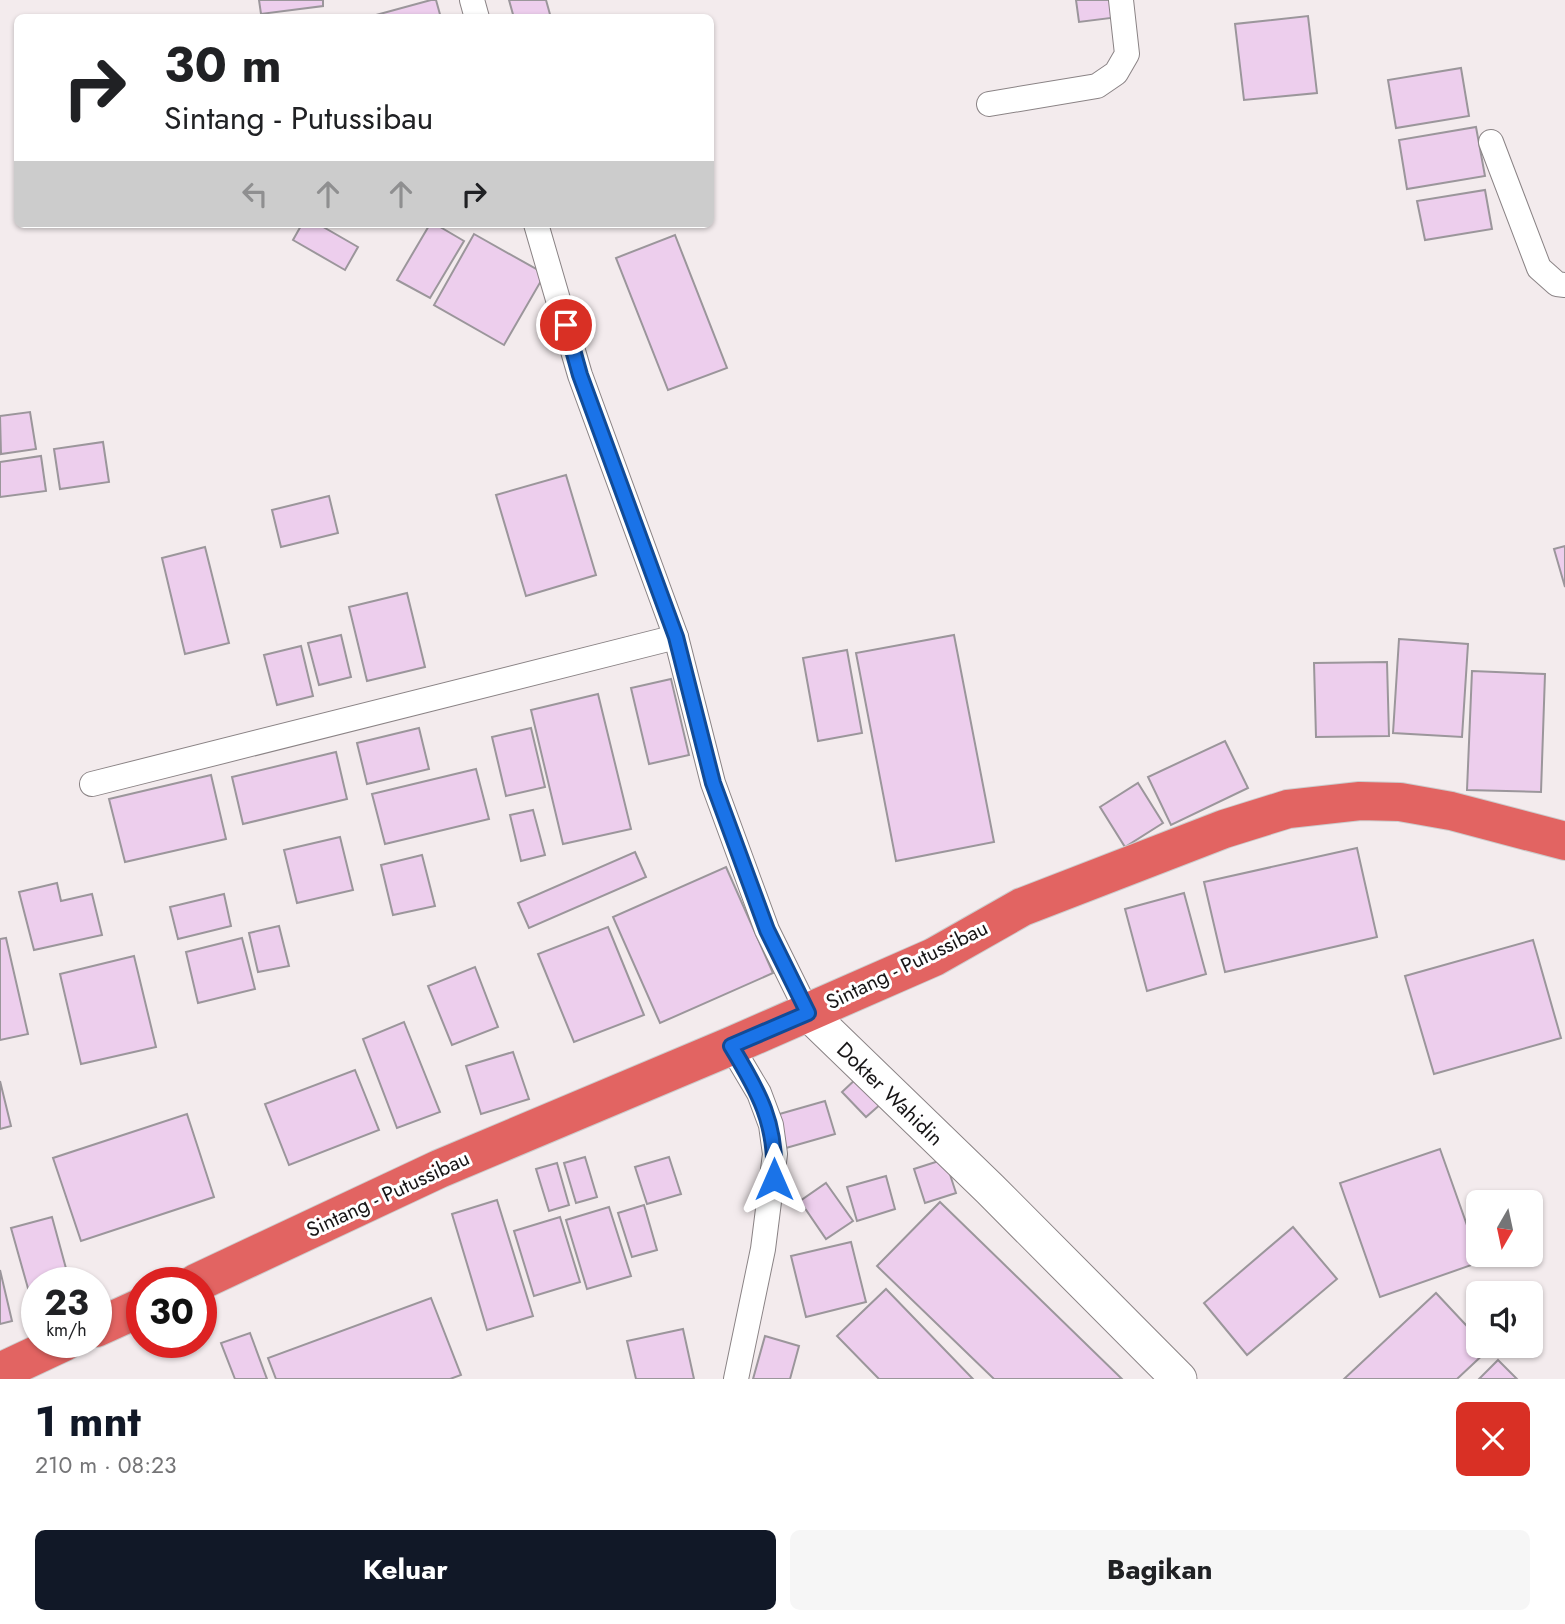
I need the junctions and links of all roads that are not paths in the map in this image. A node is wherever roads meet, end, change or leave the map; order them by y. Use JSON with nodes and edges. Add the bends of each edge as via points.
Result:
{"nodes":[{"id":1,"x":1121,"y":0,"type":"edge"},
{"id":2,"x":989,"y":104,"type":"dead end"},
{"id":3,"x":1491,"y":142,"type":"dead end"},
{"id":4,"x":537,"y":228,"type":"edge"},
{"id":5,"x":1565,"y":285,"type":"edge"},
{"id":6,"x":676,"y":637,"type":"junction"},
{"id":7,"x":92,"y":784,"type":"dead end"},
{"id":8,"x":1565,"y":841,"type":"edge"},
{"id":9,"x":808,"y":1013,"type":"junction"},
{"id":10,"x":731,"y":1046,"type":"junction"},
{"id":11,"x":217,"y":1273,"type":"edge"},
{"id":12,"x":30,"y":1358,"type":"edge"},
{"id":13,"x":0,"y":1372,"type":"edge"},
{"id":14,"x":736,"y":1379,"type":"edge"},
{"id":15,"x":1179,"y":1379,"type":"edge"}],
"edges":[{"from":1,"to":2,"type":"street","via":[[1127,54],[1116,73],[1097,86]]},
{"from":3,"to":5,"type":"street","via":[[1539,268],[1557,284]]},
{"from":4,"to":6,"type":"street","name":"Dokter Wahidin","via":[[580,375]]},
{"from":6,"to":7,"type":"street"},
{"from":6,"to":9,"type":"street","name":"Dokter Wahidin","via":[[713,783],[767,930]]},
{"from":8,"to":9,"type":"highway","name":"Sintang - Putussibau","via":[[1400,802],[1288,809],[1022,907],[934,957]]},
{"from":9,"to":10,"type":"highway","name":"Sintang - Putussibau"},
{"from":9,"to":15,"type":"street","name":"Dokter Wahidin"},
{"from":10,"to":11,"type":"highway","name":"Sintang - Putussibau","via":[[439,1168]]},
{"from":10,"to":14,"type":"street","via":[[759,1093],[775,1154],[760,1262]]},
{"from":12,"to":13,"type":"highway"}]}
